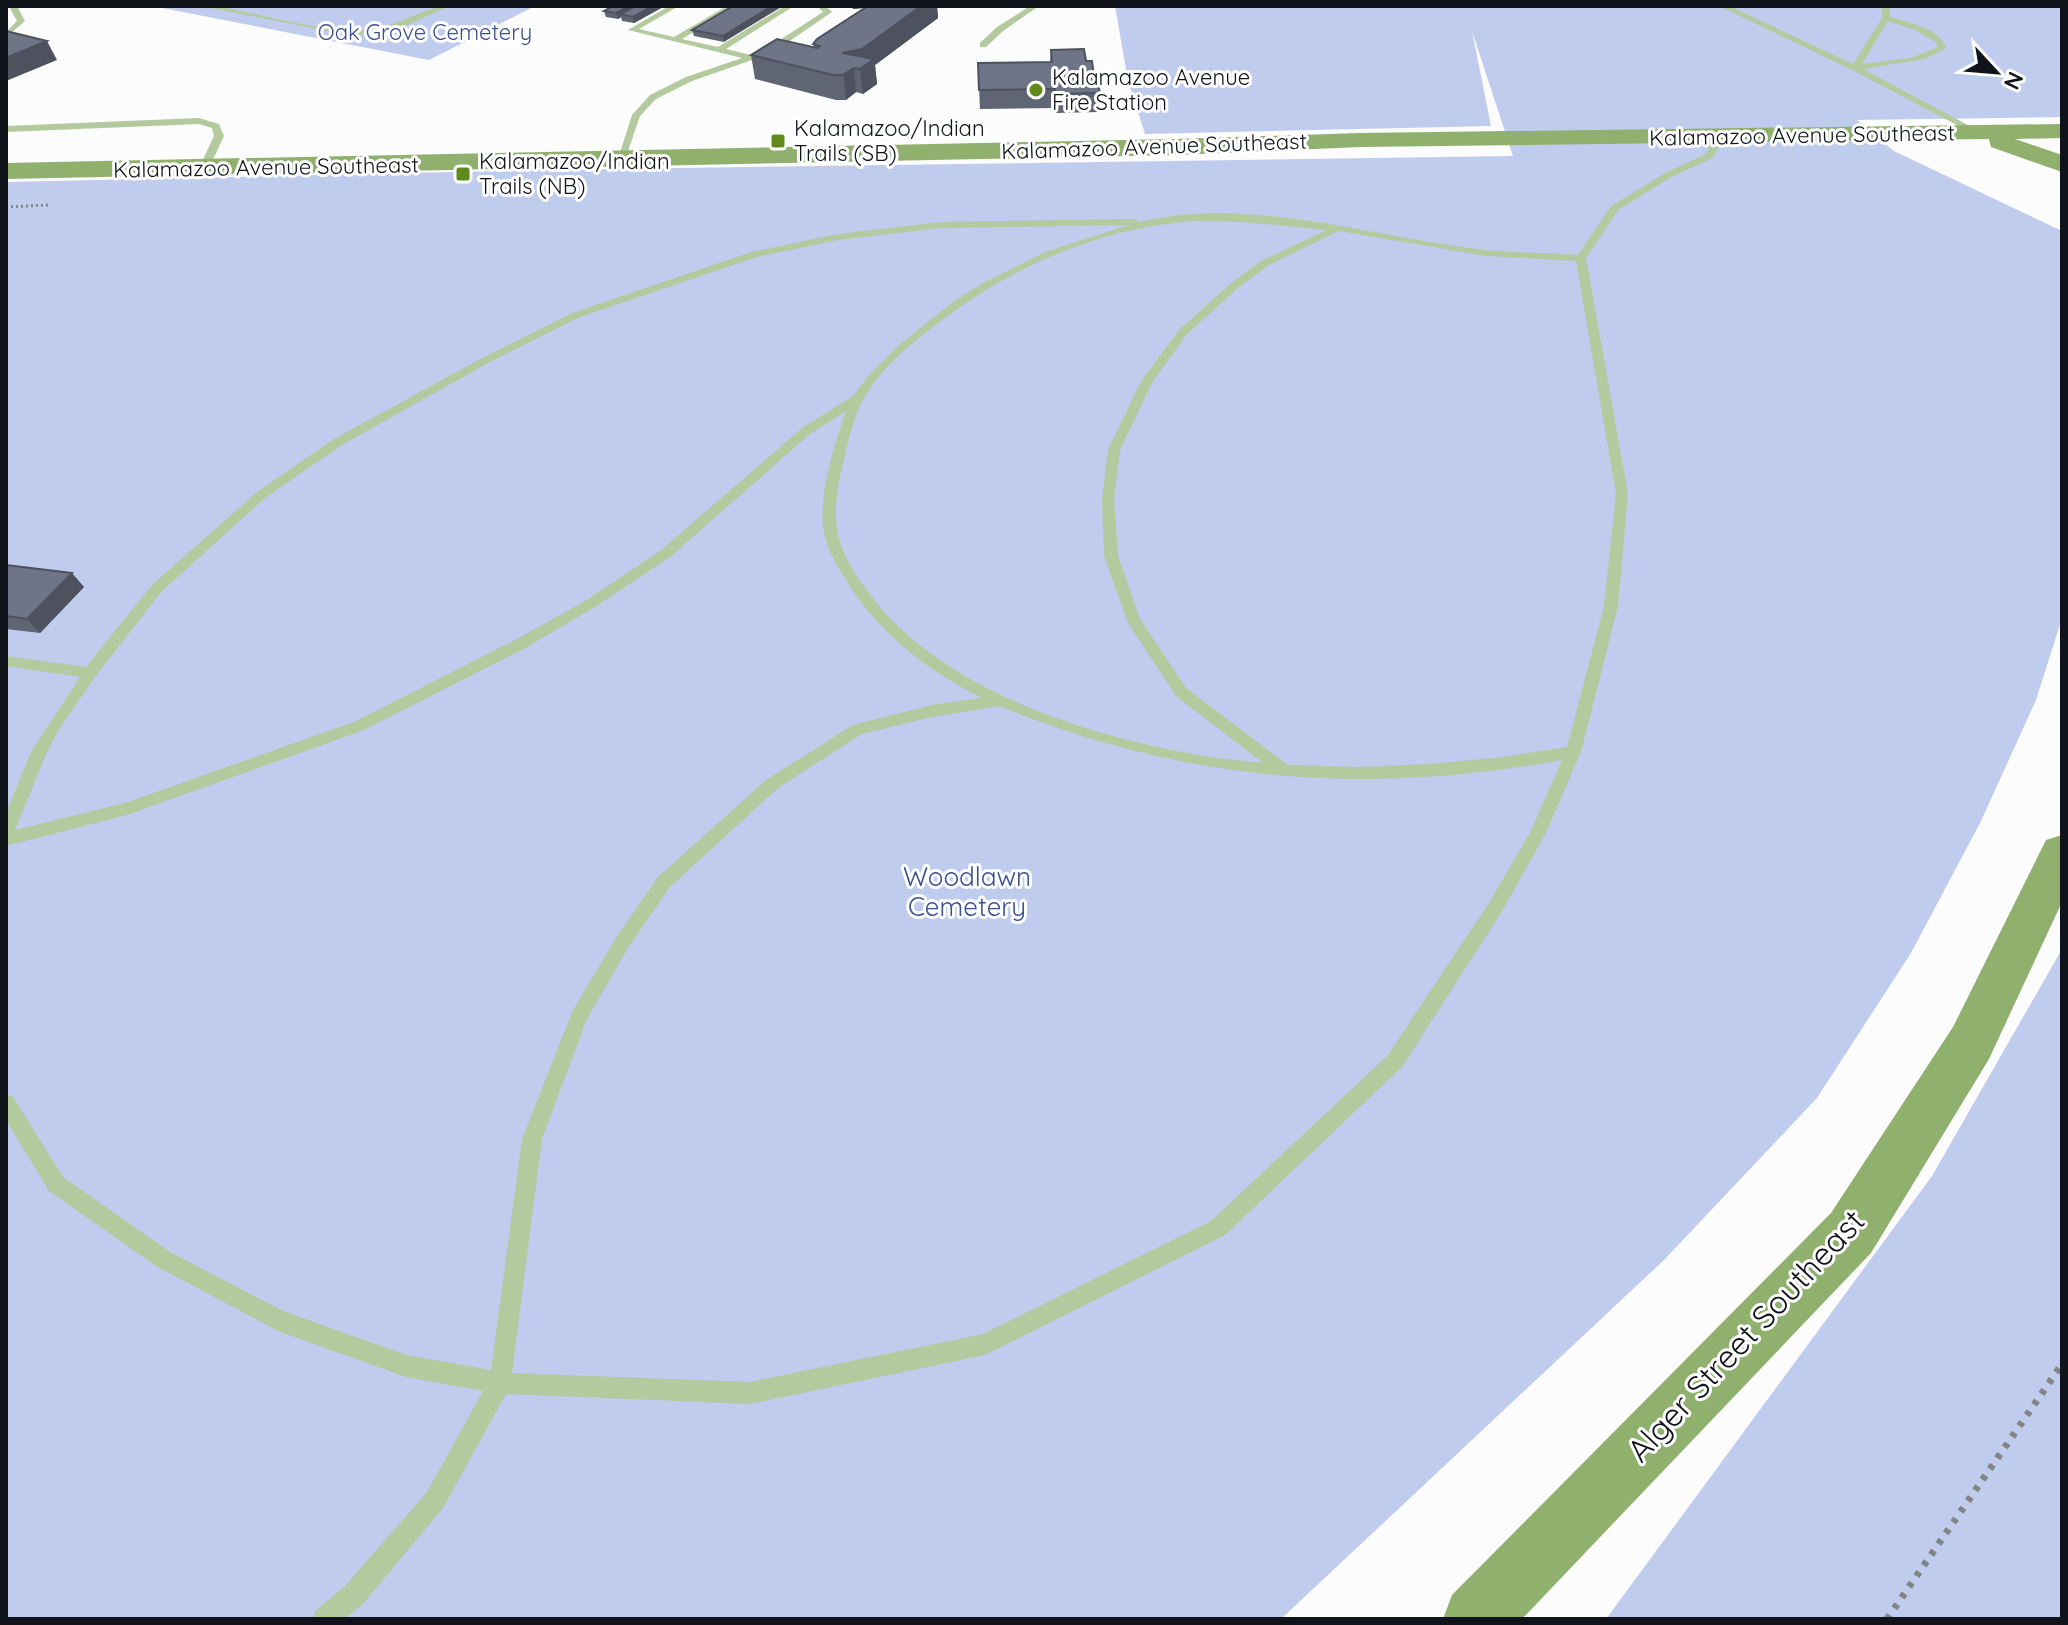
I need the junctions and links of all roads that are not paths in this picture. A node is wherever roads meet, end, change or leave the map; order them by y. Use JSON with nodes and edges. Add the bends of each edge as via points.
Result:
{"nodes":[{"id":1,"x":204,"y":6,"type":"edge"},
{"id":2,"x":445,"y":6,"type":"edge"},
{"id":3,"x":675,"y":6,"type":"edge"},
{"id":4,"x":732,"y":6,"type":"edge"},
{"id":5,"x":790,"y":6,"type":"edge"},
{"id":6,"x":821,"y":6,"type":"edge"},
{"id":7,"x":1035,"y":6,"type":"edge"},
{"id":8,"x":1723,"y":6,"type":"edge"},
{"id":9,"x":1886,"y":6,"type":"edge"},
{"id":10,"x":15,"y":9,"type":"edge"},
{"id":11,"x":6,"y":12,"type":"edge"},
{"id":12,"x":1886,"y":18,"type":"junction"},
{"id":13,"x":11,"y":31,"type":"edge"},
{"id":14,"x":675,"y":40,"type":"junction"},
{"id":15,"x":983,"y":45,"type":"dead end"},
{"id":16,"x":719,"y":50,"type":"junction"},
{"id":17,"x":752,"y":57,"type":"junction"},
{"id":18,"x":1855,"y":68,"type":"junction"},
{"id":19,"x":6,"y":129,"type":"edge"},
{"id":20,"x":1947,"y":131,"type":"junction"},
{"id":21,"x":1975,"y":131,"type":"junction"},
{"id":22,"x":2062,"y":131,"type":"edge"},
{"id":23,"x":1719,"y":137,"type":"junction"},
{"id":24,"x":620,"y":160,"type":"junction"},
{"id":25,"x":2062,"y":164,"type":"edge"},
{"id":26,"x":204,"y":168,"type":"junction"},
{"id":27,"x":6,"y":171,"type":"edge"},
{"id":28,"x":1152,"y":222,"type":"junction"},
{"id":29,"x":1338,"y":228,"type":"junction"},
{"id":30,"x":1581,"y":258,"type":"junction"},
{"id":31,"x":857,"y":399,"type":"junction"},
{"id":32,"x":6,"y":661,"type":"edge"},
{"id":33,"x":90,"y":673,"type":"junction"},
{"id":34,"x":1002,"y":700,"type":"junction"},
{"id":35,"x":1573,"y":752,"type":"junction"},
{"id":36,"x":1284,"y":771,"type":"junction"},
{"id":37,"x":6,"y":833,"type":"edge"},
{"id":38,"x":6,"y":839,"type":"edge"},
{"id":39,"x":2062,"y":853,"type":"edge"},
{"id":40,"x":6,"y":1103,"type":"edge"},
{"id":41,"x":500,"y":1383,"type":"junction"},
{"id":42,"x":325,"y":1619,"type":"edge"},
{"id":43,"x":1476,"y":1619,"type":"edge"}],
"edges":[{"from":1,"to":2,"type":"lane","via":[[372,34]]},
{"from":3,"to":14,"type":"lane","via":[[632,30]]},
{"from":4,"to":14,"type":"lane"},
{"from":5,"to":16,"type":"lane"},
{"from":6,"to":17,"type":"lane","via":[[828,12]]},
{"from":7,"to":15,"type":"lane"},
{"from":8,"to":18,"type":"lane"},
{"from":9,"to":12,"type":"lane"},
{"from":10,"to":11,"type":"lane"},
{"from":10,"to":13,"type":"lane","via":[[21,21]]},
{"from":12,"to":18,"type":"lane"},
{"from":12,"to":18,"type":"lane","via":[[1918,28],[1940,41],[1942,48],[1908,60]]},
{"from":14,"to":16,"type":"lane"},
{"from":16,"to":17,"type":"lane"},
{"from":17,"to":24,"type":"lane","via":[[653,97],[636,115]]},
{"from":18,"to":21,"type":"lane"},
{"from":19,"to":26,"type":"lane","via":[[199,121],[216,126],[219,136]]},
{"from":20,"to":21,"type":"main road","name":"Kalamazoo Avenue Southeast"},
{"from":20,"to":23,"type":"main road","name":"Kalamazoo Avenue Southeast"},
{"from":20,"to":25,"type":"main road","via":[[2021,147]]},
{"from":21,"to":22,"type":"main road","name":"Kalamazoo Avenue Southeast"},
{"from":23,"to":24,"type":"main road","name":"Kalamazoo Avenue Southeast","via":[[1360,140]]},
{"from":23,"to":30,"type":"lane","via":[[1710,156],[1614,208]]},
{"from":24,"to":26,"type":"main road","name":"Kalamazoo Avenue Southeast"},
{"from":26,"to":27,"type":"main road","name":"Kalamazoo Avenue Southeast"},
{"from":28,"to":29,"type":"lane","via":[[1283,221]]},
{"from":28,"to":31,"type":"lane","via":[[1061,248],[984,284],[928,324]]},
{"from":28,"to":33,"type":"lane","via":[[940,225],[838,237],[755,254],[576,315],[338,442],[261,495],[157,588]]},
{"from":29,"to":30,"type":"lane","via":[[1486,253]]},
{"from":29,"to":36,"type":"lane","via":[[1265,263],[1182,333],[1146,383],[1114,450],[1108,499],[1111,556],[1133,620],[1181,692]]},
{"from":30,"to":35,"type":"lane","via":[[1622,494],[1611,606]]},
{"from":31,"to":34,"type":"lane","via":[[833,474],[831,535],[858,589],[897,633],[924,658]]},
{"from":31,"to":38,"type":"lane","via":[[806,431],[665,554],[508,650],[359,726],[127,809]]},
{"from":32,"to":33,"type":"lane"},
{"from":33,"to":37,"type":"lane","via":[[39,752]]},
{"from":34,"to":36,"type":"lane","via":[[1079,730],[1181,756]]},
{"from":34,"to":41,"type":"lane","via":[[858,729],[772,784],[664,882],[579,1016],[532,1139]]},
{"from":35,"to":36,"type":"lane","via":[[1474,766]]},
{"from":35,"to":41,"type":"lane","via":[[1538,833],[1495,908],[1395,1061],[1218,1228],[985,1344],[750,1393]]},
{"from":39,"to":43,"type":"main road","name":"Alger Street Southeast","via":[[1971,1043],[1851,1233]]},
{"from":40,"to":41,"type":"lane","via":[[56,1184],[163,1259],[278,1320],[406,1366]]},
{"from":41,"to":42,"type":"lane","via":[[435,1500],[353,1596]]}]}
